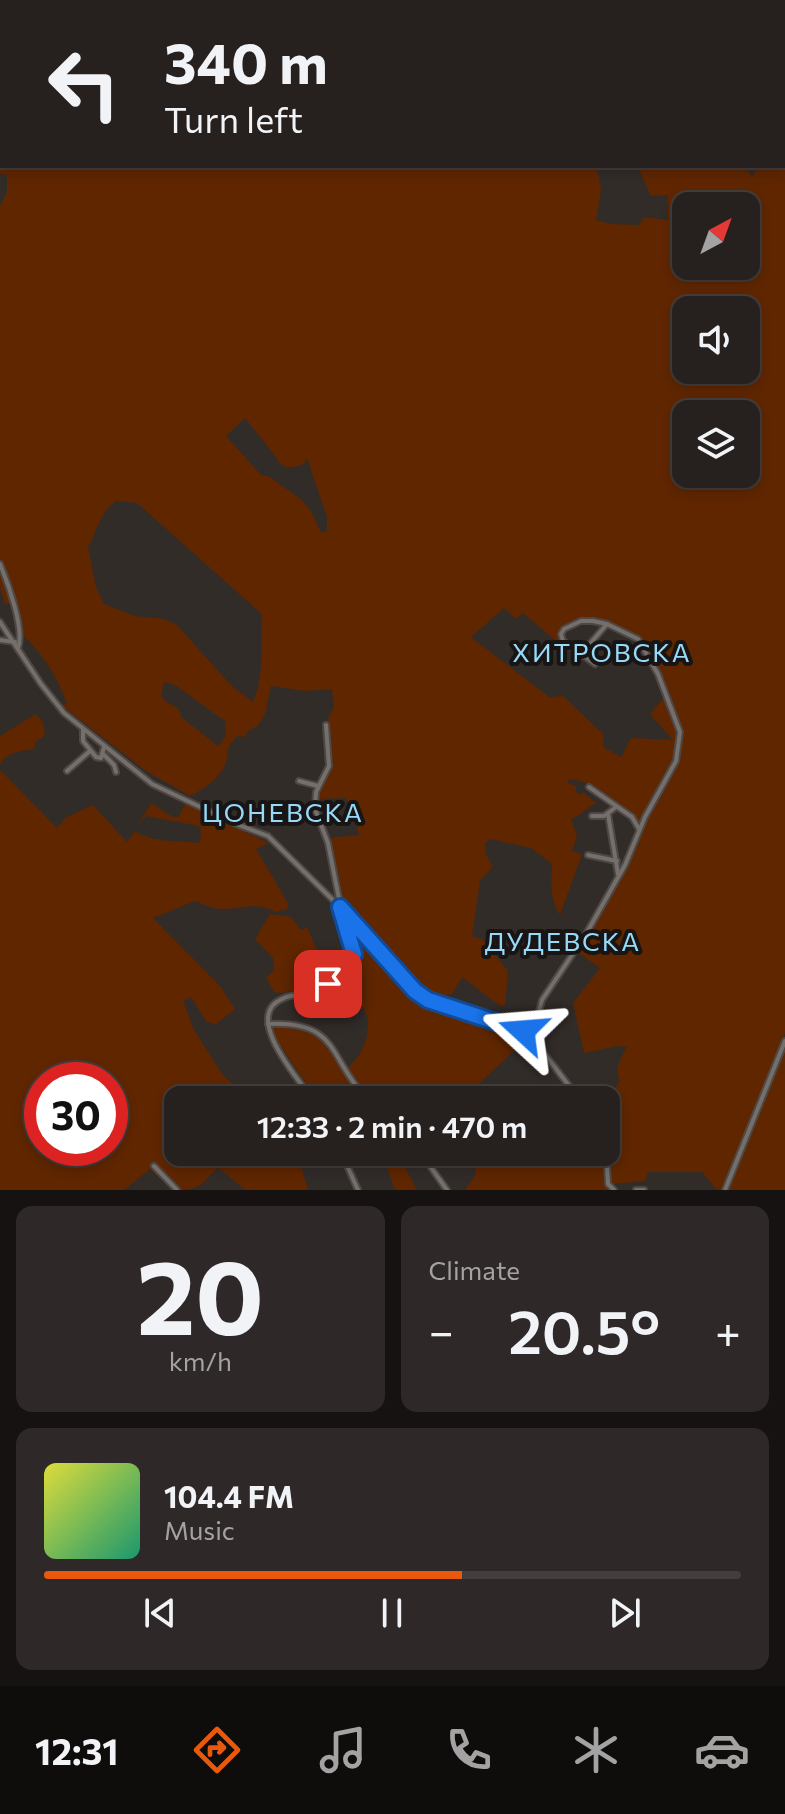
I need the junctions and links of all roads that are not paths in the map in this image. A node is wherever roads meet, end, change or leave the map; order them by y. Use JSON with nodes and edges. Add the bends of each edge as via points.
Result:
{"nodes":[{"id":1,"x":0,"y":564,"type":"edge"},
{"id":2,"x":0,"y":622,"type":"edge"},
{"id":3,"x":607,"y":624,"type":"junction"},
{"id":4,"x":0,"y":640,"type":"edge"},
{"id":5,"x":16,"y":645,"type":"junction"},
{"id":6,"x":579,"y":653,"type":"junction"},
{"id":7,"x":595,"y":664,"type":"dead end"},
{"id":8,"x":326,"y":725,"type":"dead end"},
{"id":9,"x":83,"y":730,"type":"junction"},
{"id":10,"x":104,"y":746,"type":"junction"},
{"id":11,"x":90,"y":751,"type":"junction"},
{"id":12,"x":103,"y":754,"type":"junction"},
{"id":13,"x":67,"y":771,"type":"dead end"},
{"id":14,"x":116,"y":772,"type":"dead end"},
{"id":15,"x":299,"y":781,"type":"dead end"},
{"id":16,"x":318,"y":786,"type":"junction"},
{"id":17,"x":589,"y":787,"type":"dead end"},
{"id":18,"x":616,"y":807,"type":"junction"},
{"id":19,"x":608,"y":814,"type":"junction"},
{"id":20,"x":592,"y":816,"type":"dead end"},
{"id":21,"x":639,"y":831,"type":"junction"},
{"id":22,"x":588,"y":855,"type":"dead end"},
{"id":23,"x":617,"y":861,"type":"junction"},
{"id":24,"x":618,"y":877,"type":"junction"},
{"id":25,"x":340,"y":907,"type":"junction"},
{"id":26,"x":268,"y":1024,"type":"junction"},
{"id":27,"x":530,"y":1035,"type":"junction"},
{"id":28,"x":785,"y":1041,"type":"edge"},
{"id":29,"x":303,"y":1086,"type":"edge"},
{"id":30,"x":358,"y":1086,"type":"edge"},
{"id":31,"x":569,"y":1086,"type":"edge"},
{"id":32,"x":154,"y":1166,"type":"dead end"},
{"id":33,"x":347,"y":1166,"type":"edge"},
{"id":34,"x":430,"y":1166,"type":"edge"},
{"id":35,"x":607,"y":1166,"type":"edge"},
{"id":36,"x":177,"y":1190,"type":"edge"},
{"id":37,"x":358,"y":1190,"type":"edge"},
{"id":38,"x":447,"y":1190,"type":"edge"},
{"id":39,"x":614,"y":1190,"type":"edge"},
{"id":40,"x":636,"y":1190,"type":"edge"},
{"id":41,"x":644,"y":1190,"type":"edge"},
{"id":42,"x":725,"y":1190,"type":"edge"}],
"edges":[{"from":1,"to":5,"type":"street","via":[[18,622],[21,639]]},
{"from":2,"to":5,"type":"street"},
{"from":3,"to":6,"type":"street"},
{"from":3,"to":6,"type":"street","via":[[581,621],[564,629],[563,641]]},
{"from":3,"to":21,"type":"street","via":[[638,639],[680,732],[676,761]]},
{"from":4,"to":5,"type":"street"},
{"from":5,"to":9,"type":"street","via":[[52,700]]},
{"from":6,"to":7,"type":"street"},
{"from":8,"to":16,"type":"street","via":[[329,766]]},
{"from":9,"to":10,"type":"street"},
{"from":9,"to":11,"type":"street"},
{"from":10,"to":12,"type":"street"},
{"from":10,"to":25,"type":"street","via":[[163,790],[268,836]]},
{"from":11,"to":12,"type":"street","via":[[98,758]]},
{"from":11,"to":13,"type":"street"},
{"from":12,"to":14,"type":"street"},
{"from":15,"to":16,"type":"street"},
{"from":16,"to":25,"type":"street","via":[[315,809],[328,843]]},
{"from":17,"to":18,"type":"street"},
{"from":18,"to":19,"type":"street"},
{"from":18,"to":21,"type":"street","via":[[632,817]]},
{"from":19,"to":20,"type":"street"},
{"from":19,"to":23,"type":"street"},
{"from":21,"to":24,"type":"street"},
{"from":22,"to":23,"type":"street"},
{"from":23,"to":24,"type":"street"},
{"from":24,"to":27,"type":"street","via":[[542,1000]]},
{"from":25,"to":26,"type":"street","via":[[353,957],[322,988],[274,1004]]},
{"from":25,"to":27,"type":"street","via":[[428,1000]]},
{"from":26,"to":29,"type":"street","via":[[274,1043]]},
{"from":26,"to":30,"type":"street","via":[[299,1025],[322,1034]]},
{"from":27,"to":31,"type":"street"},
{"from":28,"to":42,"type":"street"},
{"from":32,"to":36,"type":"street"},
{"from":33,"to":37,"type":"street"},
{"from":34,"to":38,"type":"street"},
{"from":35,"to":39,"type":"street","via":[[608,1184]]},
{"from":40,"to":41,"type":"street"}]}
